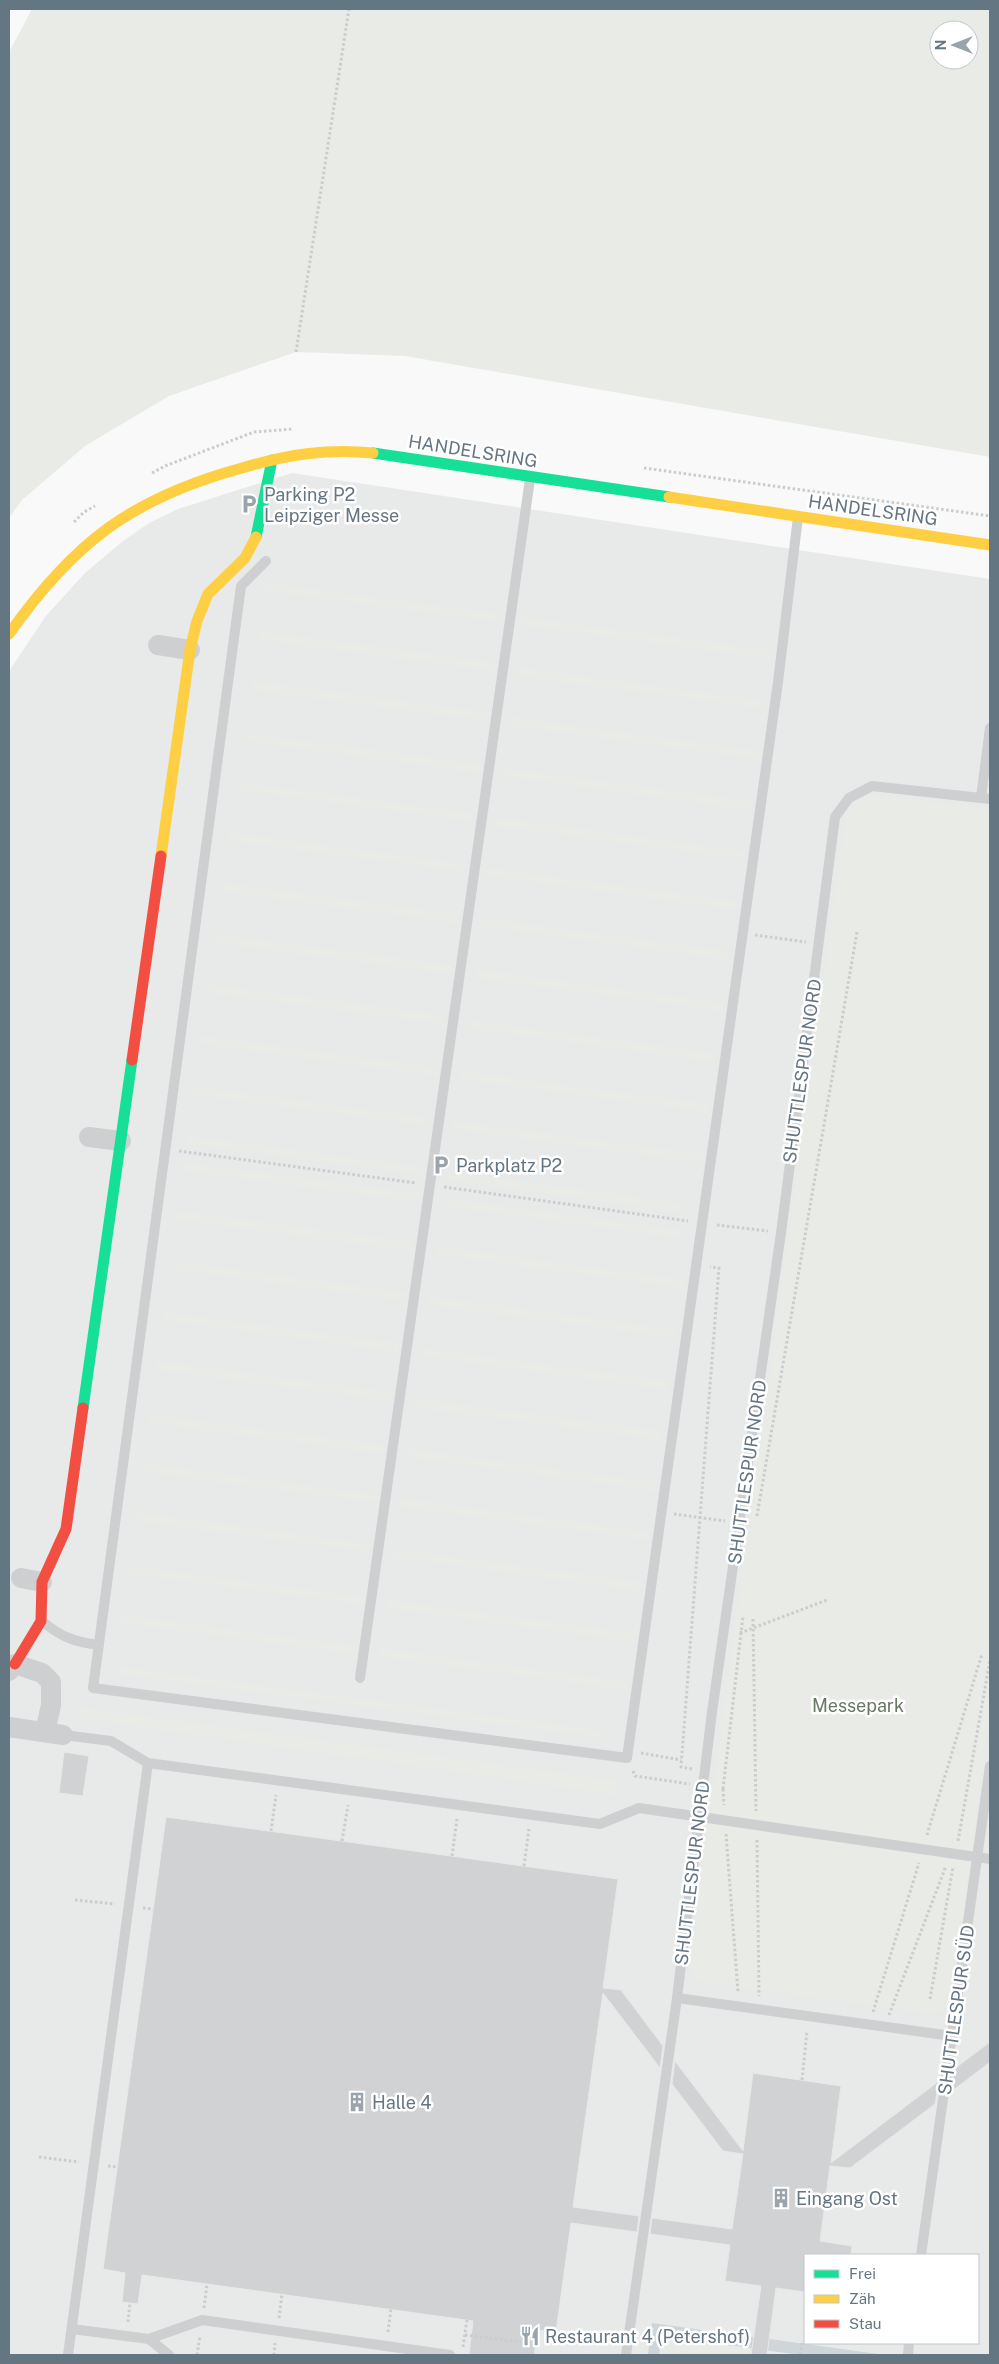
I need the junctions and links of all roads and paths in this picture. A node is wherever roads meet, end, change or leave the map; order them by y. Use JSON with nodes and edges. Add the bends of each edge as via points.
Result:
{"nodes":[{"id":1,"x":349,"y":9,"type":"edge"},
{"id":2,"x":296,"y":352,"type":"dead end"},
{"id":3,"x":272,"y":460,"type":"junction"},
{"id":4,"x":530,"y":478,"type":"junction"},
{"id":5,"x":802,"y":489,"type":"dead end"},
{"id":6,"x":798,"y":516,"type":"junction"},
{"id":7,"x":990,"y":516,"type":"edge"},
{"id":8,"x":990,"y":545,"type":"edge"},
{"id":9,"x":266,"y":561,"type":"dead end"},
{"id":10,"x":9,"y":634,"type":"edge"},
{"id":11,"x":158,"y":645,"type":"dead end"},
{"id":12,"x":190,"y":650,"type":"junction"},
{"id":13,"x":990,"y":728,"type":"edge"},
{"id":14,"x":986,"y":799,"type":"edge"},
{"id":15,"x":857,"y":932,"type":"dead end"},
{"id":16,"x":742,"y":933,"type":"junction"},
{"id":17,"x":819,"y":944,"type":"junction"},
{"id":18,"x":89,"y":1137,"type":"dead end"},
{"id":19,"x":121,"y":1141,"type":"junction"},
{"id":20,"x":702,"y":1223,"type":"junction"},
{"id":21,"x":781,"y":1233,"type":"junction"},
{"id":22,"x":696,"y":1264,"type":"junction"},
{"id":23,"x":662,"y":1512,"type":"junction"},
{"id":24,"x":699,"y":1517,"type":"junction"},
{"id":25,"x":740,"y":1524,"type":"junction"},
{"id":26,"x":756,"y":1524,"type":"dead end"},
{"id":27,"x":21,"y":1578,"type":"dead end"},
{"id":28,"x":42,"y":1582,"type":"junction"},
{"id":29,"x":827,"y":1600,"type":"dead end"},
{"id":30,"x":743,"y":1613,"type":"dead end"},
{"id":31,"x":42,"y":1621,"type":"junction"},
{"id":32,"x":741,"y":1632,"type":"junction"},
{"id":33,"x":723,"y":1639,"type":"junction"},
{"id":34,"x":99,"y":1645,"type":"junction"},
{"id":35,"x":990,"y":1660,"type":"edge"},
{"id":36,"x":12,"y":1668,"type":"edge"},
{"id":37,"x":360,"y":1678,"type":"dead end"},
{"id":38,"x":9,"y":1727,"type":"edge"},
{"id":39,"x":54,"y":1733,"type":"junction"},
{"id":40,"x":628,"y":1751,"type":"junction"},
{"id":41,"x":681,"y":1760,"type":"junction"},
{"id":42,"x":148,"y":1763,"type":"junction"},
{"id":43,"x":990,"y":1766,"type":"edge"},
{"id":44,"x":720,"y":1770,"type":"dead end"},
{"id":45,"x":705,"y":1771,"type":"junction"},
{"id":46,"x":644,"y":1777,"type":"dead end"},
{"id":47,"x":278,"y":1781,"type":"junction"},
{"id":48,"x":676,"y":1782,"type":"dead end"},
{"id":49,"x":722,"y":1789,"type":"junction"},
{"id":50,"x":351,"y":1790,"type":"junction"},
{"id":51,"x":459,"y":1805,"type":"junction"},
{"id":52,"x":724,"y":1809,"type":"dead end"},
{"id":53,"x":532,"y":1814,"type":"junction"},
{"id":54,"x":726,"y":1829,"type":"dead end"},
{"id":55,"x":271,"y":1831,"type":"dead end"},
{"id":56,"x":342,"y":1841,"type":"dead end"},
{"id":57,"x":955,"y":1849,"type":"dead end"},
{"id":58,"x":452,"y":1856,"type":"dead end"},
{"id":59,"x":950,"y":1857,"type":"dead end"},
{"id":60,"x":955,"y":1858,"type":"dead end"},
{"id":61,"x":990,"y":1859,"type":"edge"},
{"id":62,"x":524,"y":1866,"type":"dead end"},
{"id":63,"x":677,"y":1998,"type":"junction"},
{"id":64,"x":930,"y":1999,"type":"dead end"},
{"id":65,"x":739,"y":2006,"type":"junction"},
{"id":66,"x":808,"y":2016,"type":"junction"},
{"id":67,"x":884,"y":2027,"type":"junction"},
{"id":68,"x":952,"y":2036,"type":"junction"},
{"id":69,"x":802,"y":2080,"type":"dead end"},
{"id":70,"x":922,"y":2254,"type":"edge"},
{"id":71,"x":467,"y":2320,"type":"dead end"},
{"id":72,"x":72,"y":2329,"type":"junction"},
{"id":73,"x":732,"y":2333,"type":"dead end"},
{"id":74,"x":464,"y":2335,"type":"junction"},
{"id":75,"x":149,"y":2340,"type":"junction"},
{"id":76,"x":521,"y":2342,"type":"dead end"},
{"id":77,"x":802,"y":2343,"type":"dead end"},
{"id":78,"x":731,"y":2346,"type":"dead end"},
{"id":79,"x":68,"y":2355,"type":"edge"},
{"id":80,"x":169,"y":2355,"type":"edge"},
{"id":81,"x":450,"y":2355,"type":"edge"},
{"id":82,"x":462,"y":2355,"type":"edge"},
{"id":83,"x":626,"y":2355,"type":"edge"},
{"id":84,"x":800,"y":2355,"type":"edge"}],
"edges":[{"from":1,"to":2,"type":"path"},
{"from":3,"to":4,"type":"street","name":"HANDELSRING","via":[[320,451],[371,453]]},
{"from":3,"to":10,"type":"street","name":"HANDELSRING","via":[[216,473],[151,499],[111,524],[69,557]]},
{"from":3,"to":12,"type":"street","via":[[258,536],[245,558],[208,594]]},
{"from":4,"to":6,"type":"street","name":"HANDELSRING"},
{"from":4,"to":37,"type":"lane"},
{"from":5,"to":7,"type":"path"},
{"from":6,"to":8,"type":"street","name":"HANDELSRING"},
{"from":6,"to":16,"type":"lane"},
{"from":9,"to":34,"type":"lane","via":[[241,586]]},
{"from":11,"to":12,"type":"street"},
{"from":12,"to":19,"type":"street"},
{"from":13,"to":14,"type":"lane","name":"SHUTTLESPUR NORD"},
{"from":14,"to":17,"type":"lane","name":"SHUTTLESPUR NORD","via":[[872,786],[848,798],[835,817]]},
{"from":15,"to":26,"type":"path"},
{"from":16,"to":17,"type":"path"},
{"from":16,"to":20,"type":"lane"},
{"from":17,"to":21,"type":"lane","name":"SHUTTLESPUR NORD"},
{"from":18,"to":19,"type":"street"},
{"from":19,"to":28,"type":"street","via":[[66,1529]]},
{"from":20,"to":21,"type":"path"},
{"from":20,"to":22,"type":"lane"},
{"from":21,"to":25,"type":"lane","name":"SHUTTLESPUR NORD"},
{"from":22,"to":23,"type":"lane"},
{"from":22,"to":24,"type":"path","via":[[719,1268]]},
{"from":23,"to":24,"type":"path"},
{"from":23,"to":40,"type":"lane"},
{"from":24,"to":25,"type":"path"},
{"from":24,"to":41,"type":"path"},
{"from":25,"to":33,"type":"lane","name":"SHUTTLESPUR NORD"},
{"from":27,"to":28,"type":"street"},
{"from":28,"to":31,"type":"street"},
{"from":29,"to":32,"type":"path"},
{"from":30,"to":32,"type":"path"},
{"from":31,"to":34,"type":"lane","via":[[60,1636]]},
{"from":31,"to":36,"type":"street"},
{"from":32,"to":33,"type":"path"},
{"from":32,"to":49,"type":"path"},
{"from":33,"to":45,"type":"lane","name":"SHUTTLESPUR NORD"},
{"from":34,"to":40,"type":"lane","via":[[93,1688],[627,1758]]},
{"from":35,"to":57,"type":"path"},
{"from":36,"to":39,"type":"street","via":[[42,1673],[51,1682]]},
{"from":38,"to":39,"type":"street"},
{"from":39,"to":42,"type":"lane","via":[[111,1741]]},
{"from":40,"to":41,"type":"path"},
{"from":41,"to":45,"type":"path","via":[[680,1767]]},
{"from":42,"to":47,"type":"lane"},
{"from":42,"to":72,"type":"lane"},
{"from":43,"to":68,"type":"lane","name":"SHUTTLESPUR SÜD"},
{"from":44,"to":49,"type":"path"},
{"from":45,"to":63,"type":"lane","name":"SHUTTLESPUR NORD"},
{"from":46,"to":48,"type":"path"},
{"from":47,"to":50,"type":"lane"},
{"from":47,"to":55,"type":"path"},
{"from":49,"to":52,"type":"path"},
{"from":50,"to":51,"type":"lane"},
{"from":50,"to":56,"type":"path"},
{"from":51,"to":53,"type":"lane"},
{"from":51,"to":58,"type":"path"},
{"from":53,"to":61,"type":"lane","via":[[600,1824],[639,1808]]},
{"from":53,"to":62,"type":"path"},
{"from":54,"to":65,"type":"path"},
{"from":59,"to":67,"type":"path"},
{"from":60,"to":64,"type":"path"},
{"from":63,"to":65,"type":"lane"},
{"from":63,"to":83,"type":"lane","name":"SHUTTLESPUR NORD"},
{"from":65,"to":66,"type":"lane"},
{"from":66,"to":67,"type":"lane"},
{"from":66,"to":69,"type":"path"},
{"from":67,"to":68,"type":"lane"},
{"from":68,"to":70,"type":"lane","name":"SHUTTLESPUR SÜD"},
{"from":71,"to":74,"type":"path"},
{"from":72,"to":75,"type":"lane"},
{"from":72,"to":79,"type":"lane"},
{"from":73,"to":78,"type":"path"},
{"from":74,"to":76,"type":"path"},
{"from":74,"to":82,"type":"path"},
{"from":75,"to":80,"type":"lane"},
{"from":75,"to":81,"type":"lane","via":[[202,2320]]},
{"from":77,"to":84,"type":"path"}]}
